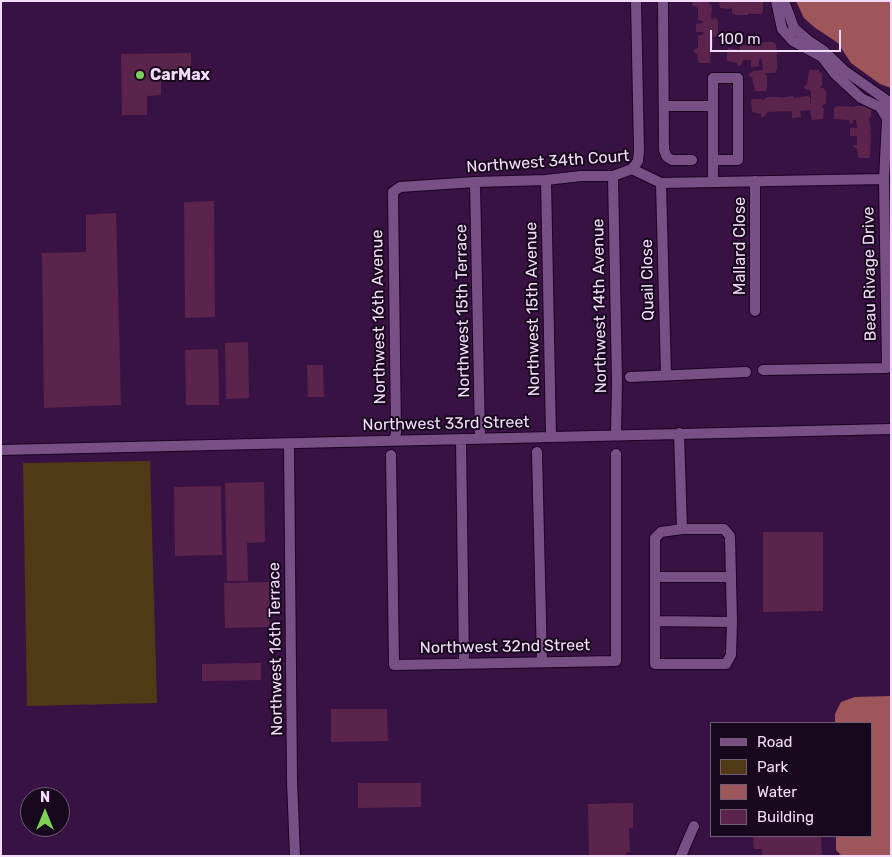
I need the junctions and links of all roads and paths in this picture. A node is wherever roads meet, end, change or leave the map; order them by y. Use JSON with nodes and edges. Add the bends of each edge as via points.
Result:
{"nodes":[{"id":1,"x":636,"y":1,"type":"edge"},
{"id":2,"x":663,"y":1,"type":"edge"},
{"id":3,"x":776,"y":1,"type":"edge"},
{"id":4,"x":784,"y":1,"type":"edge"},
{"id":5,"x":664,"y":106,"type":"junction"},
{"id":6,"x":713,"y":106,"type":"junction"},
{"id":7,"x":887,"y":119,"type":"junction"},
{"id":8,"x":692,"y":160,"type":"dead end"},
{"id":9,"x":713,"y":160,"type":"junction"},
{"id":10,"x":632,"y":169,"type":"junction"},
{"id":11,"x":613,"y":176,"type":"junction"},
{"id":12,"x":884,"y":179,"type":"junction"},
{"id":13,"x":546,"y":180,"type":"junction"},
{"id":14,"x":756,"y":181,"type":"junction"},
{"id":15,"x":476,"y":182,"type":"junction"},
{"id":16,"x":713,"y":182,"type":"junction"},
{"id":17,"x":661,"y":183,"type":"junction"},
{"id":18,"x":393,"y":192,"type":"joint"},
{"id":19,"x":756,"y":311,"type":"dead end"},
{"id":20,"x":763,"y":370,"type":"dead end"},
{"id":21,"x":746,"y":372,"type":"dead end"},
{"id":22,"x":630,"y":376,"type":"dead end"},
{"id":23,"x":666,"y":376,"type":"junction"},
{"id":24,"x":891,"y":429,"type":"edge"},
{"id":25,"x":679,"y":433,"type":"junction"},
{"id":26,"x":616,"y":435,"type":"junction"},
{"id":27,"x":550,"y":436,"type":"junction"},
{"id":28,"x":480,"y":438,"type":"junction"},
{"id":29,"x":461,"y":439,"type":"junction"},
{"id":30,"x":394,"y":440,"type":"junction"},
{"id":31,"x":289,"y":443,"type":"junction"},
{"id":32,"x":1,"y":450,"type":"edge"},
{"id":33,"x":536,"y":452,"type":"dead end"},
{"id":34,"x":616,"y":454,"type":"dead end"},
{"id":35,"x":391,"y":455,"type":"dead end"},
{"id":36,"x":682,"y":529,"type":"junction"},
{"id":37,"x":655,"y":577,"type":"junction"},
{"id":38,"x":730,"y":577,"type":"junction"},
{"id":39,"x":655,"y":621,"type":"junction"},
{"id":40,"x":732,"y":622,"type":"junction"},
{"id":41,"x":542,"y":661,"type":"junction"},
{"id":42,"x":464,"y":662,"type":"junction"},
{"id":43,"x":694,"y":826,"type":"dead end"},
{"id":44,"x":295,"y":856,"type":"edge"},
{"id":45,"x":681,"y":856,"type":"edge"}],
"edges":[{"from":1,"to":10,"type":"street","via":[[639,151],[638,161]]},
{"from":2,"to":5,"type":"street"},
{"from":3,"to":7,"type":"street","via":[[782,29],[794,41],[822,57],[861,98],[880,107]]},
{"from":4,"to":7,"type":"street","name":"Beau Rivage Drive","via":[[794,28],[845,71],[888,100]]},
{"from":5,"to":6,"type":"street"},
{"from":5,"to":8,"type":"street","via":[[664,150],[667,157]]},
{"from":6,"to":9,"type":"street"},
{"from":6,"to":9,"type":"street","via":[[713,78],[738,78],[738,160]]},
{"from":7,"to":12,"type":"street","name":"Beau Rivage Drive"},
{"from":9,"to":16,"type":"street"},
{"from":10,"to":11,"type":"street","name":"Northwest 34th Court"},
{"from":10,"to":17,"type":"street","name":"Northwest 34th Court"},
{"from":11,"to":13,"type":"street","name":"Northwest 34th Court"},
{"from":11,"to":26,"type":"street","name":"Northwest 14th Avenue"},
{"from":12,"to":14,"type":"street","name":"Northwest 34th Court"},
{"from":12,"to":20,"type":"street","name":"Beau Rivage Drive","via":[[887,368]]},
{"from":13,"to":15,"type":"street","name":"Northwest 34th Court"},
{"from":13,"to":27,"type":"street","name":"Northwest 15th Avenue"},
{"from":14,"to":16,"type":"street","name":"Northwest 34th Court"},
{"from":14,"to":19,"type":"street","name":"Mallard Close"},
{"from":15,"to":18,"type":"street","name":"Northwest 34th Court","via":[[400,187]]},
{"from":15,"to":28,"type":"street","name":"Northwest 15th Terrace"},
{"from":16,"to":17,"type":"street","name":"Northwest 34th Court"},
{"from":17,"to":23,"type":"street","name":"Quail Close"},
{"from":18,"to":30,"type":"street","name":"Northwest 16th Avenue"},
{"from":21,"to":23,"type":"street"},
{"from":22,"to":23,"type":"street"},
{"from":24,"to":25,"type":"street","name":"Northwest 33rd Street"},
{"from":25,"to":26,"type":"street","name":"Northwest 33rd Street"},
{"from":25,"to":36,"type":"street"},
{"from":26,"to":27,"type":"street","name":"Northwest 33rd Street"},
{"from":27,"to":28,"type":"street","name":"Northwest 33rd Street"},
{"from":28,"to":29,"type":"street","name":"Northwest 33rd Street"},
{"from":29,"to":30,"type":"street","name":"Northwest 33rd Street"},
{"from":29,"to":42,"type":"street"},
{"from":30,"to":31,"type":"street","name":"Northwest 33rd Street"},
{"from":31,"to":32,"type":"street","name":"Northwest 33rd Street"},
{"from":31,"to":44,"type":"street","name":"Northwest 16th Terrace"},
{"from":33,"to":41,"type":"street"},
{"from":34,"to":41,"type":"street","name":"Northwest 32nd Street","via":[[616,661]]},
{"from":35,"to":42,"type":"street","name":"Northwest 32nd Street","via":[[394,665]]},
{"from":36,"to":37,"type":"street","via":[[661,532],[655,538]]},
{"from":36,"to":38,"type":"street","via":[[724,529],[730,536]]},
{"from":37,"to":38,"type":"street"},
{"from":37,"to":39,"type":"street"},
{"from":38,"to":40,"type":"street"},
{"from":39,"to":40,"type":"street"},
{"from":39,"to":40,"type":"street","via":[[655,664],[726,664],[730,655]]},
{"from":41,"to":42,"type":"street","name":"Northwest 32nd Street"},
{"from":43,"to":45,"type":"street"}]}
